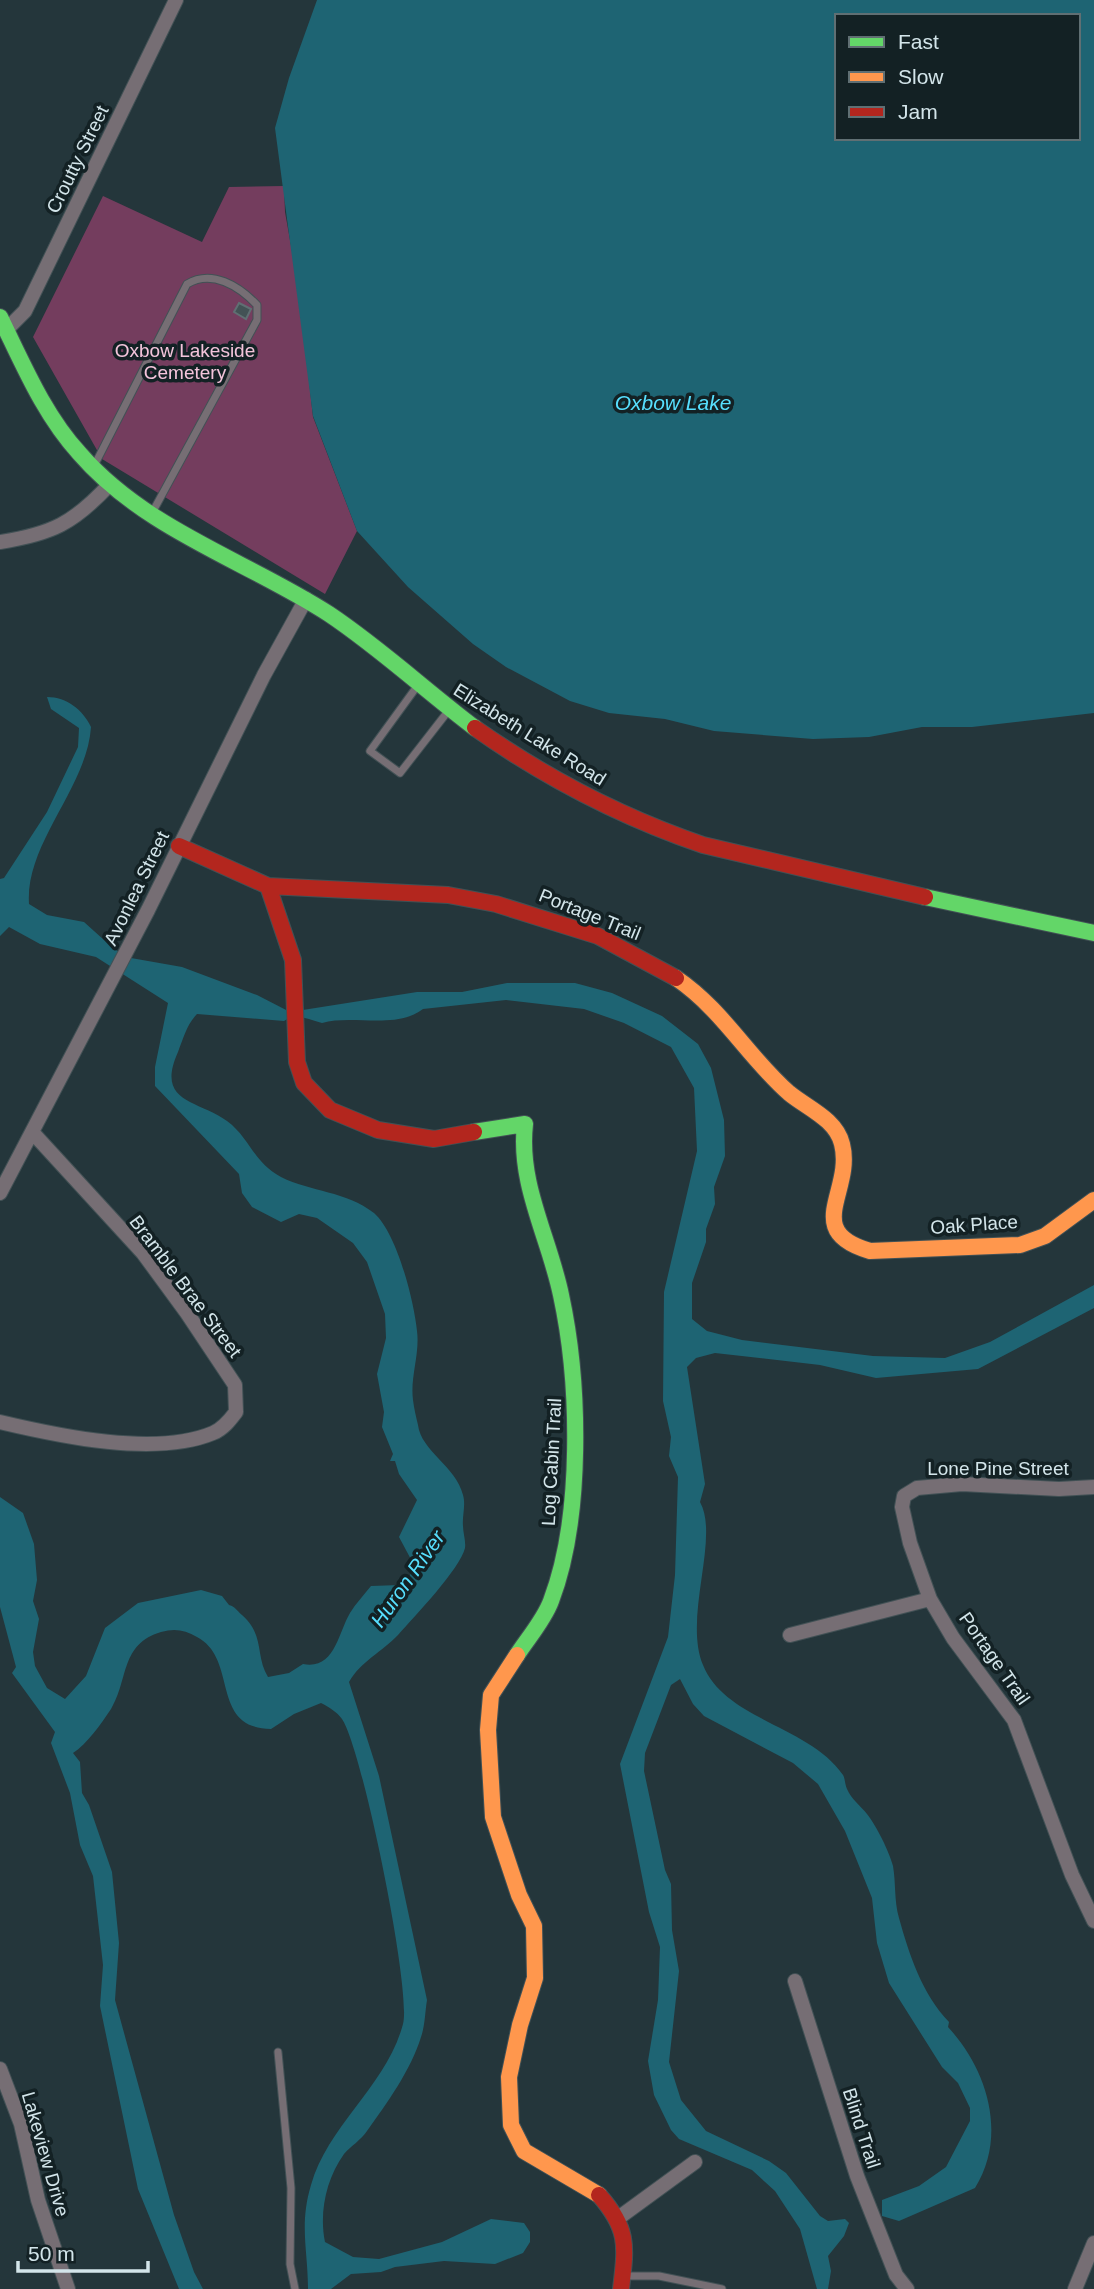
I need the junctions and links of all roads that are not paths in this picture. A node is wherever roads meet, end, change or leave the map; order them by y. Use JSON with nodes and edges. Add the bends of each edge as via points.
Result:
{"nodes":[{"id":1,"x":176,"y":0,"type":"edge"},
{"id":2,"x":3,"y":323,"type":"edge"},
{"id":3,"x":93,"y":469,"type":"junction"},
{"id":4,"x":110,"y":484,"type":"junction"},
{"id":5,"x":151,"y":513,"type":"junction"},
{"id":6,"x":0,"y":542,"type":"edge"},
{"id":7,"x":306,"y":599,"type":"junction"},
{"id":8,"x":419,"y":685,"type":"junction"},
{"id":9,"x":450,"y":709,"type":"junction"},
{"id":10,"x":179,"y":846,"type":"junction"},
{"id":11,"x":268,"y":886,"type":"junction"},
{"id":12,"x":1094,"y":933,"type":"edge"},
{"id":13,"x":33,"y":1133,"type":"junction"},
{"id":14,"x":0,"y":1193,"type":"edge"},
{"id":15,"x":1094,"y":1200,"type":"edge"},
{"id":16,"x":846,"y":1245,"type":"joint"},
{"id":17,"x":0,"y":1422,"type":"edge"},
{"id":18,"x":1094,"y":1487,"type":"edge"},
{"id":19,"x":904,"y":1496,"type":"joint"},
{"id":20,"x":930,"y":1599,"type":"junction"},
{"id":21,"x":790,"y":1635,"type":"dead end"},
{"id":22,"x":1094,"y":1921,"type":"edge"},
{"id":23,"x":795,"y":1981,"type":"dead end"},
{"id":24,"x":278,"y":2052,"type":"dead end"},
{"id":25,"x":0,"y":2070,"type":"edge"},
{"id":26,"x":695,"y":2162,"type":"dead end"},
{"id":27,"x":617,"y":2219,"type":"junction"},
{"id":28,"x":1094,"y":2243,"type":"edge"},
{"id":29,"x":622,"y":2282,"type":"edge"},
{"id":30,"x":905,"y":2286,"type":"edge"},
{"id":31,"x":68,"y":2289,"type":"edge"},
{"id":32,"x":295,"y":2289,"type":"edge"},
{"id":33,"x":722,"y":2289,"type":"edge"},
{"id":34,"x":1074,"y":2289,"type":"edge"}],
"edges":[{"from":1,"to":2,"type":"street","name":"Croutty Street","via":[[25,311]]},
{"from":2,"to":3,"type":"street","name":"Elizabeth Lake Road","via":[[39,395],[71,445]]},
{"from":3,"to":4,"type":"street","name":"Elizabeth Lake Road"},
{"from":3,"to":5,"type":"lane","via":[[187,284],[199,277],[217,278],[247,294],[257,305],[257,320]]},
{"from":4,"to":5,"type":"street","name":"Elizabeth Lake Road"},
{"from":4,"to":6,"type":"street","via":[[71,521],[28,538]]},
{"from":5,"to":7,"type":"street","name":"Elizabeth Lake Road"},
{"from":7,"to":8,"type":"street","name":"Elizabeth Lake Road","via":[[353,630]]},
{"from":7,"to":10,"type":"street","name":"Avonlea Street"},
{"from":8,"to":9,"type":"street","name":"Elizabeth Lake Road"},
{"from":8,"to":9,"type":"lane","via":[[370,751],[400,773]]},
{"from":9,"to":12,"type":"street","name":"Elizabeth Lake Road","via":[[571,787],[686,839]]},
{"from":10,"to":11,"type":"street"},
{"from":10,"to":13,"type":"street","name":"Avonlea Street"},
{"from":11,"to":16,"type":"street","name":"Portage Trail","via":[[460,896],[524,911],[624,947],[688,986],[717,1011],[771,1077],[821,1116],[843,1144],[834,1221],[837,1235]]},
{"from":11,"to":27,"type":"street","name":"Log Cabin Trail","via":[[293,960],[297,1062],[304,1083],[330,1110],[378,1130],[433,1139],[525,1124],[523,1150],[533,1203],[561,1294],[576,1393],[568,1545],[551,1604],[491,1695],[493,1817],[534,1926],[536,1978],[520,2025],[508,2101],[511,2125],[524,2151],[597,2192]]},
{"from":13,"to":14,"type":"street","name":"Avonlea Street"},
{"from":13,"to":17,"type":"street","name":"Bramble Brae Street","via":[[134,1244],[187,1312],[235,1385],[236,1412],[213,1433],[136,1443]]},
{"from":15,"to":16,"type":"street","name":"Oak Place","via":[[1045,1236],[1020,1245],[870,1251]]},
{"from":18,"to":19,"type":"street","name":"Lone Pine Street","via":[[962,1484],[917,1488]]},
{"from":19,"to":20,"type":"street","name":"Portage Trail","via":[[910,1544]]},
{"from":20,"to":21,"type":"street"},
{"from":20,"to":22,"type":"street","name":"Portage Trail","via":[[1014,1720]]},
{"from":23,"to":30,"type":"street","name":"Blind Trail","via":[[857,2176],[896,2275]]},
{"from":24,"to":32,"type":"lane"},
{"from":25,"to":31,"type":"street","name":"Lakeview Drive","via":[[21,2124],[38,2200]]},
{"from":26,"to":27,"type":"street"},
{"from":27,"to":29,"type":"street","via":[[625,2243]]},
{"from":28,"to":34,"type":"street"},
{"from":29,"to":33,"type":"lane","via":[[659,2276]]}]}
